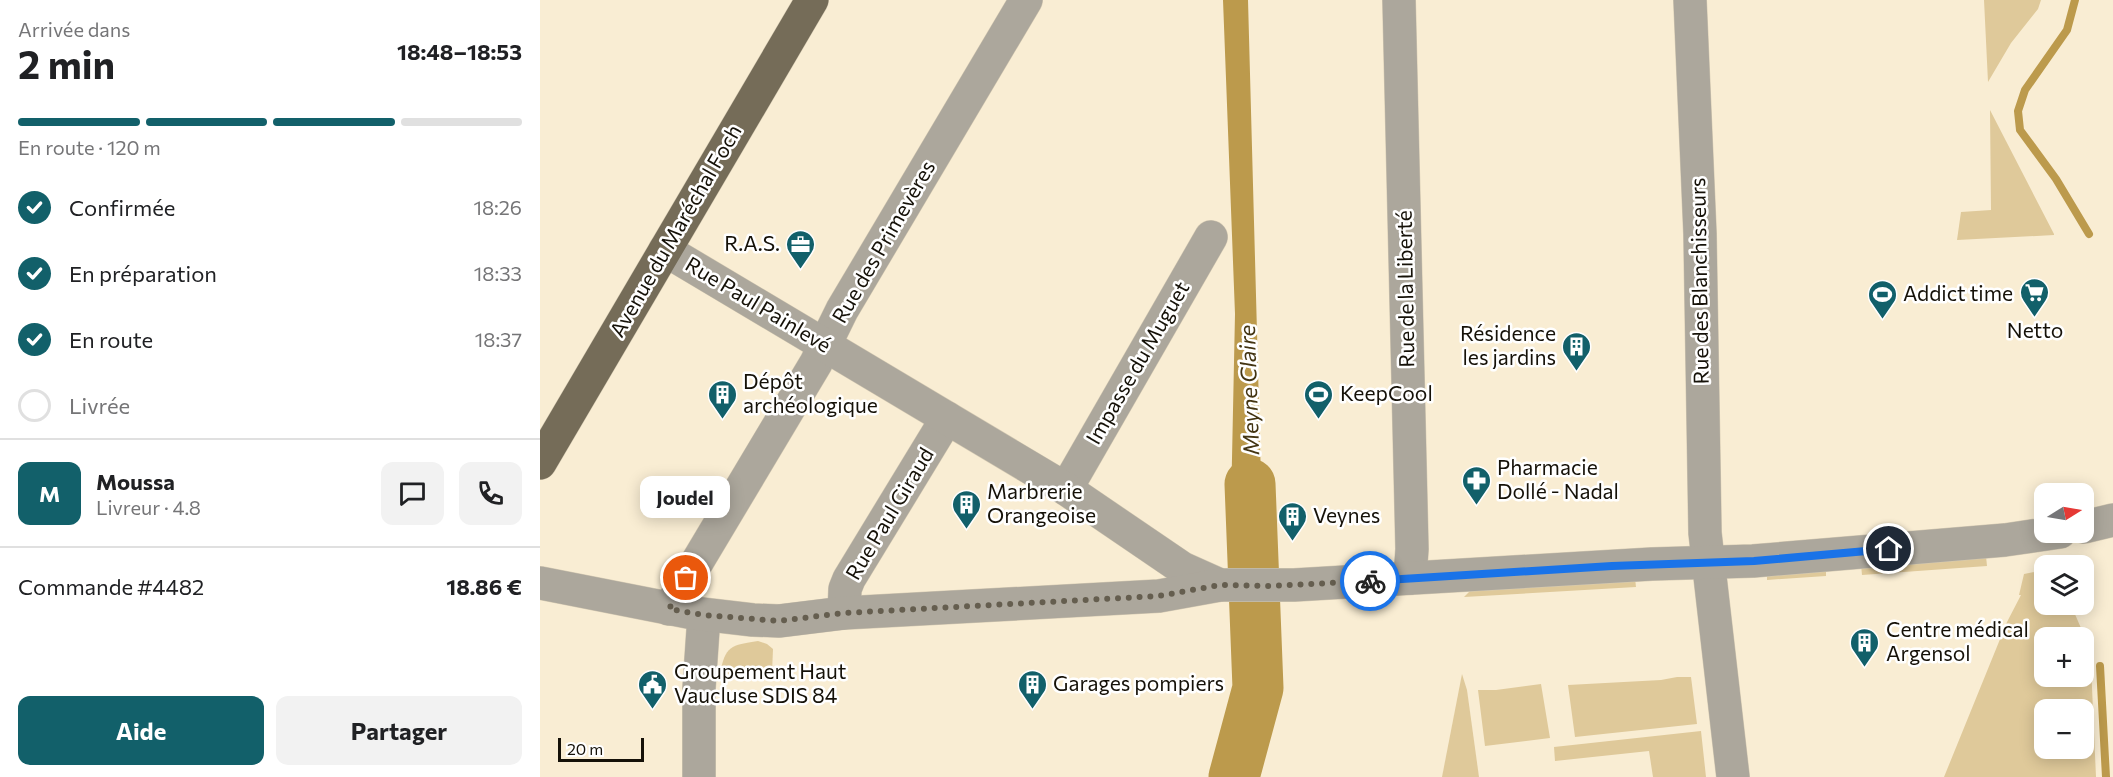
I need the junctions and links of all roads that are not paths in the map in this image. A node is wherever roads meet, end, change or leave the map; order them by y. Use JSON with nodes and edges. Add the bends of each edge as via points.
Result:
{"nodes":[{"id":1,"x":812,"y":0,"type":"edge"},
{"id":2,"x":1026,"y":0,"type":"edge"},
{"id":3,"x":1400,"y":0,"type":"edge"},
{"id":4,"x":1690,"y":0,"type":"edge"},
{"id":5,"x":1211,"y":237,"type":"dead end"},
{"id":6,"x":665,"y":250,"type":"junction"},
{"id":7,"x":825,"y":345,"type":"junction"},
{"id":8,"x":947,"y":418,"type":"junction"},
{"id":9,"x":540,"y":463,"type":"edge"},
{"id":10,"x":1066,"y":489,"type":"junction"},
{"id":11,"x":2113,"y":520,"type":"edge"},
{"id":12,"x":2094,"y":525,"type":"edge"},
{"id":13,"x":2034,"y":536,"type":"edge"},
{"id":14,"x":1709,"y":562,"type":"junction"},
{"id":15,"x":1182,"y":568,"type":"junction"},
{"id":16,"x":1410,"y":578,"type":"junction"},
{"id":17,"x":540,"y":583,"type":"edge"},
{"id":18,"x":1220,"y":585,"type":"junction"},
{"id":19,"x":1159,"y":596,"type":"junction"},
{"id":20,"x":669,"y":609,"type":"junction"},
{"id":21,"x":843,"y":613,"type":"junction"},
{"id":22,"x":704,"y":615,"type":"junction"},
{"id":23,"x":699,"y":777,"type":"edge"},
{"id":24,"x":1733,"y":777,"type":"edge"}],
"edges":[{"from":1,"to":6,"type":"main road","name":"Avenue du Maréchal Foch"},
{"from":2,"to":7,"type":"street","name":"Rue des Primevères"},
{"from":3,"to":16,"type":"street","name":"Rue de la Liberté"},
{"from":4,"to":14,"type":"street","name":"Rue des Blanchisseurs","via":[[1700,234],[1705,533]]},
{"from":5,"to":10,"type":"street","name":"Impasse du Muguet"},
{"from":6,"to":7,"type":"street","name":"Rue Paul Painlevé"},
{"from":6,"to":9,"type":"main road","name":"Avenue du Maréchal Foch"},
{"from":7,"to":8,"type":"street","name":"Rue Paul Painlevé"},
{"from":7,"to":20,"type":"street","name":"Rue des Primevères"},
{"from":8,"to":10,"type":"street","name":"Rue Paul Painlevé"},
{"from":8,"to":21,"type":"street","name":"Rue Paul Giraud","via":[[849,579]]},
{"from":10,"to":15,"type":"street","name":"Rue Paul Painlevé"},
{"from":11,"to":12,"type":"street"},
{"from":13,"to":14,"type":"street"},
{"from":14,"to":16,"type":"street"},
{"from":14,"to":24,"type":"street","name":"Rue des Blanchisseurs"},
{"from":15,"to":18,"type":"street","name":"Rue Paul Painlevé"},
{"from":15,"to":19,"type":"street"},
{"from":16,"to":18,"type":"street"},
{"from":17,"to":20,"type":"street"},
{"from":18,"to":19,"type":"street"},
{"from":19,"to":21,"type":"street"},
{"from":20,"to":22,"type":"street"},
{"from":21,"to":22,"type":"street","via":[[779,621]]},
{"from":22,"to":23,"type":"street"}]}
